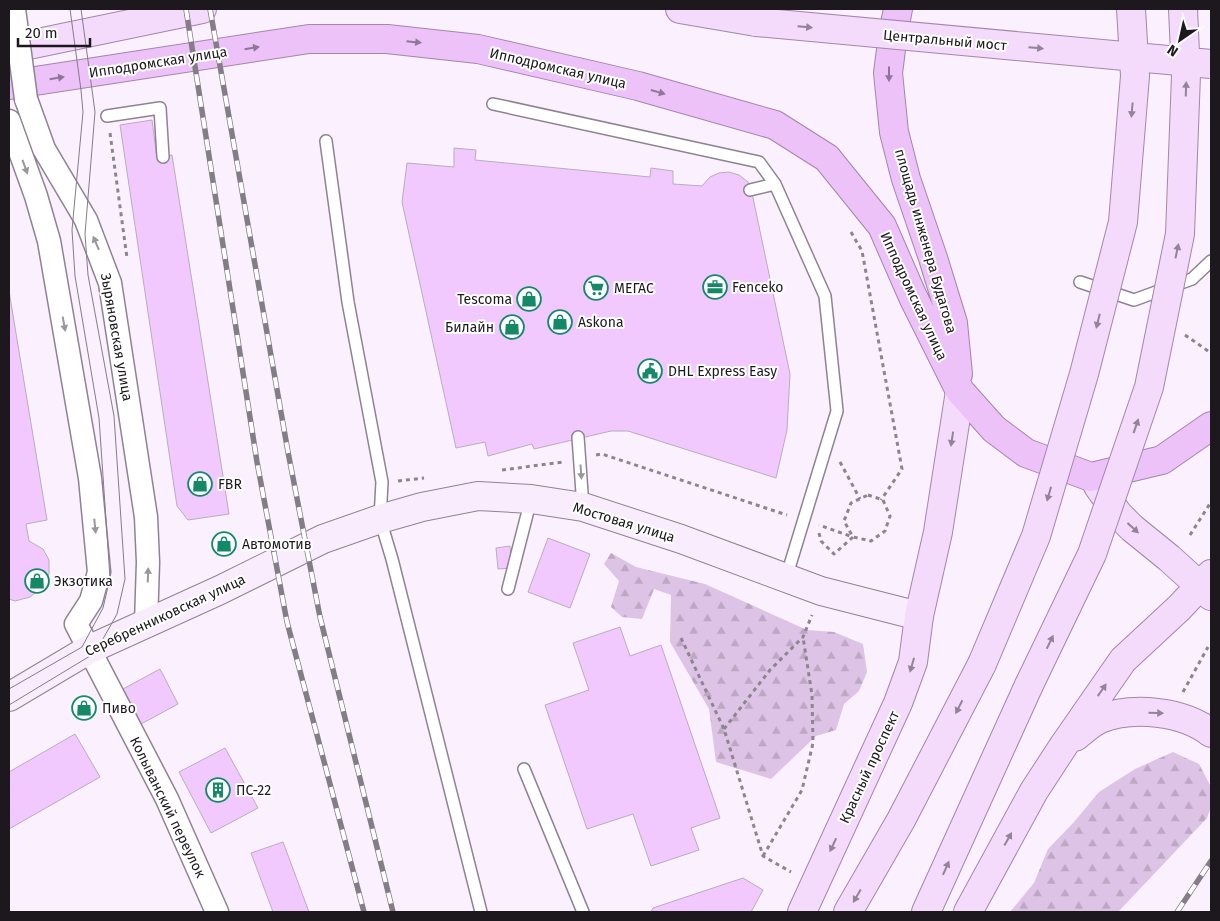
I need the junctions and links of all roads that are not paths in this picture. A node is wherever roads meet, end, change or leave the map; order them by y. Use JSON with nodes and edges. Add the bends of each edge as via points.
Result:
{"nodes":[{"id":1,"x":14,"y":9,"type":"edge"},
{"id":2,"x":202,"y":9,"type":"edge"},
{"id":3,"x":680,"y":9,"type":"edge"},
{"id":4,"x":898,"y":9,"type":"edge"},
{"id":5,"x":1132,"y":9,"type":"edge"},
{"id":6,"x":1183,"y":9,"type":"edge"},
{"id":7,"x":9,"y":48,"type":"edge"},
{"id":8,"x":1211,"y":64,"type":"edge"},
{"id":9,"x":18,"y":92,"type":"edge"},
{"id":10,"x":493,"y":104,"type":"dead end"},
{"id":11,"x":107,"y":116,"type":"dead end"},
{"id":12,"x":9,"y":121,"type":"edge"},
{"id":13,"x":326,"y":141,"type":"dead end"},
{"id":14,"x":163,"y":157,"type":"dead end"},
{"id":15,"x":774,"y":184,"type":"junction"},
{"id":16,"x":750,"y":190,"type":"dead end"},
{"id":17,"x":1211,"y":261,"type":"edge"},
{"id":18,"x":1080,"y":282,"type":"dead end"},
{"id":19,"x":960,"y":391,"type":"junction"},
{"id":20,"x":1211,"y":426,"type":"edge"},
{"id":21,"x":578,"y":437,"type":"dead end"},
{"id":22,"x":1092,"y":477,"type":"junction"},
{"id":23,"x":531,"y":499,"type":"junction"},
{"id":24,"x":583,"y":507,"type":"junction"},
{"id":25,"x":380,"y":519,"type":"junction"},
{"id":26,"x":323,"y":539,"type":"joint"},
{"id":27,"x":786,"y":578,"type":"junction"},
{"id":28,"x":1208,"y":585,"type":"edge"},
{"id":29,"x":508,"y":590,"type":"dead end"},
{"id":30,"x":919,"y":616,"type":"junction"},
{"id":31,"x":146,"y":624,"type":"junction"},
{"id":32,"x":88,"y":650,"type":"junction"},
{"id":33,"x":9,"y":697,"type":"edge"},
{"id":34,"x":1211,"y":732,"type":"edge"},
{"id":35,"x":1064,"y":745,"type":"junction"},
{"id":36,"x":524,"y":769,"type":"dead end"},
{"id":37,"x":217,"y":912,"type":"edge"},
{"id":38,"x":481,"y":912,"type":"edge"},
{"id":39,"x":583,"y":912,"type":"edge"},
{"id":40,"x":802,"y":912,"type":"edge"},
{"id":41,"x":848,"y":912,"type":"edge"},
{"id":42,"x":926,"y":912,"type":"edge"},
{"id":43,"x":968,"y":912,"type":"edge"}],
"edges":[{"from":1,"to":9,"type":"street","name":"Зыряновская улица","bridge":true},
{"from":2,"to":7,"type":"main road"},
{"from":3,"to":8,"type":"main road","name":"Центральный мост","one_way":true,"bridge":true,"via":[[756,22]]},
{"from":4,"to":19,"type":"highway","name":"площадь инженера Будагова","one_way":true,"via":[[888,73],[894,132],[953,323]]},
{"from":5,"to":41,"type":"main road","one_way":true,"bridge":true,"via":[[1135,76],[1123,222],[1084,374],[1036,536],[982,664],[901,820]]},
{"from":42,"to":6,"type":"main road","one_way":true,"bridge":true,"via":[[1028,686],[1092,554],[1149,387],[1180,234],[1186,75]]},
{"from":9,"to":19,"type":"highway","name":"Ипподромская улица","one_way":true,"via":[[309,39],[387,38],[478,49],[638,86],[775,125],[827,158],[882,226]]},
{"from":31,"to":9,"type":"street","name":"Зыряновская улица","one_way":true,"via":[[146,517],[110,283],[86,220],[44,149]]},
{"from":10,"to":15,"type":"lane","via":[[760,162]]},
{"from":11,"to":14,"type":"lane","via":[[160,108]]},
{"from":12,"to":32,"type":"street","one_way":true,"via":[[49,241],[90,478],[99,572],[91,601],[76,624]]},
{"from":13,"to":25,"type":"lane","via":[[348,302],[382,482]]},
{"from":15,"to":16,"type":"lane"},
{"from":15,"to":27,"type":"lane","via":[[825,296],[837,411]]},
{"from":17,"to":18,"type":"lane","via":[[1192,279],[1134,300]]},
{"from":19,"to":22,"type":"highway","via":[[994,429],[1026,453]]},
{"from":19,"to":30,"type":"main road","name":"Красный проспект","one_way":true,"via":[[938,532]]},
{"from":20,"to":22,"type":"highway","via":[[1162,460]]},
{"from":21,"to":24,"type":"lane","one_way":true},
{"from":22,"to":28,"type":"main road","one_way":true,"via":[[1132,528]]},
{"from":23,"to":24,"type":"street","name":"Мостовая улица"},
{"from":23,"to":25,"type":"street","name":"Мостовая улица","via":[[478,496]]},
{"from":23,"to":29,"type":"lane"},
{"from":24,"to":27,"type":"street","name":"Мостовая улица"},
{"from":25,"to":26,"type":"street","name":"Мостовая улица"},
{"from":25,"to":38,"type":"lane"},
{"from":26,"to":31,"type":"street","name":"Серебренниковская улица"},
{"from":27,"to":30,"type":"street","name":"Мостовая улица","via":[[821,591]]},
{"from":35,"to":28,"type":"main road","one_way":true,"via":[[1123,660]]},
{"from":30,"to":40,"type":"main road","name":"Красный проспект","one_way":true,"via":[[913,662],[898,703]]},
{"from":31,"to":32,"type":"street","name":"Серебренниковская улица"},
{"from":32,"to":33,"type":"street","name":"Серебренниковская улица"},
{"from":32,"to":37,"type":"street","name":"Колыванский переулок","via":[[167,799]]},
{"from":35,"to":34,"type":"main road","one_way":true,"via":[[1099,720],[1122,712],[1170,714]]},
{"from":43,"to":35,"type":"main road","one_way":true,"via":[[1034,791]]},
{"from":36,"to":39,"type":"lane"}]}
